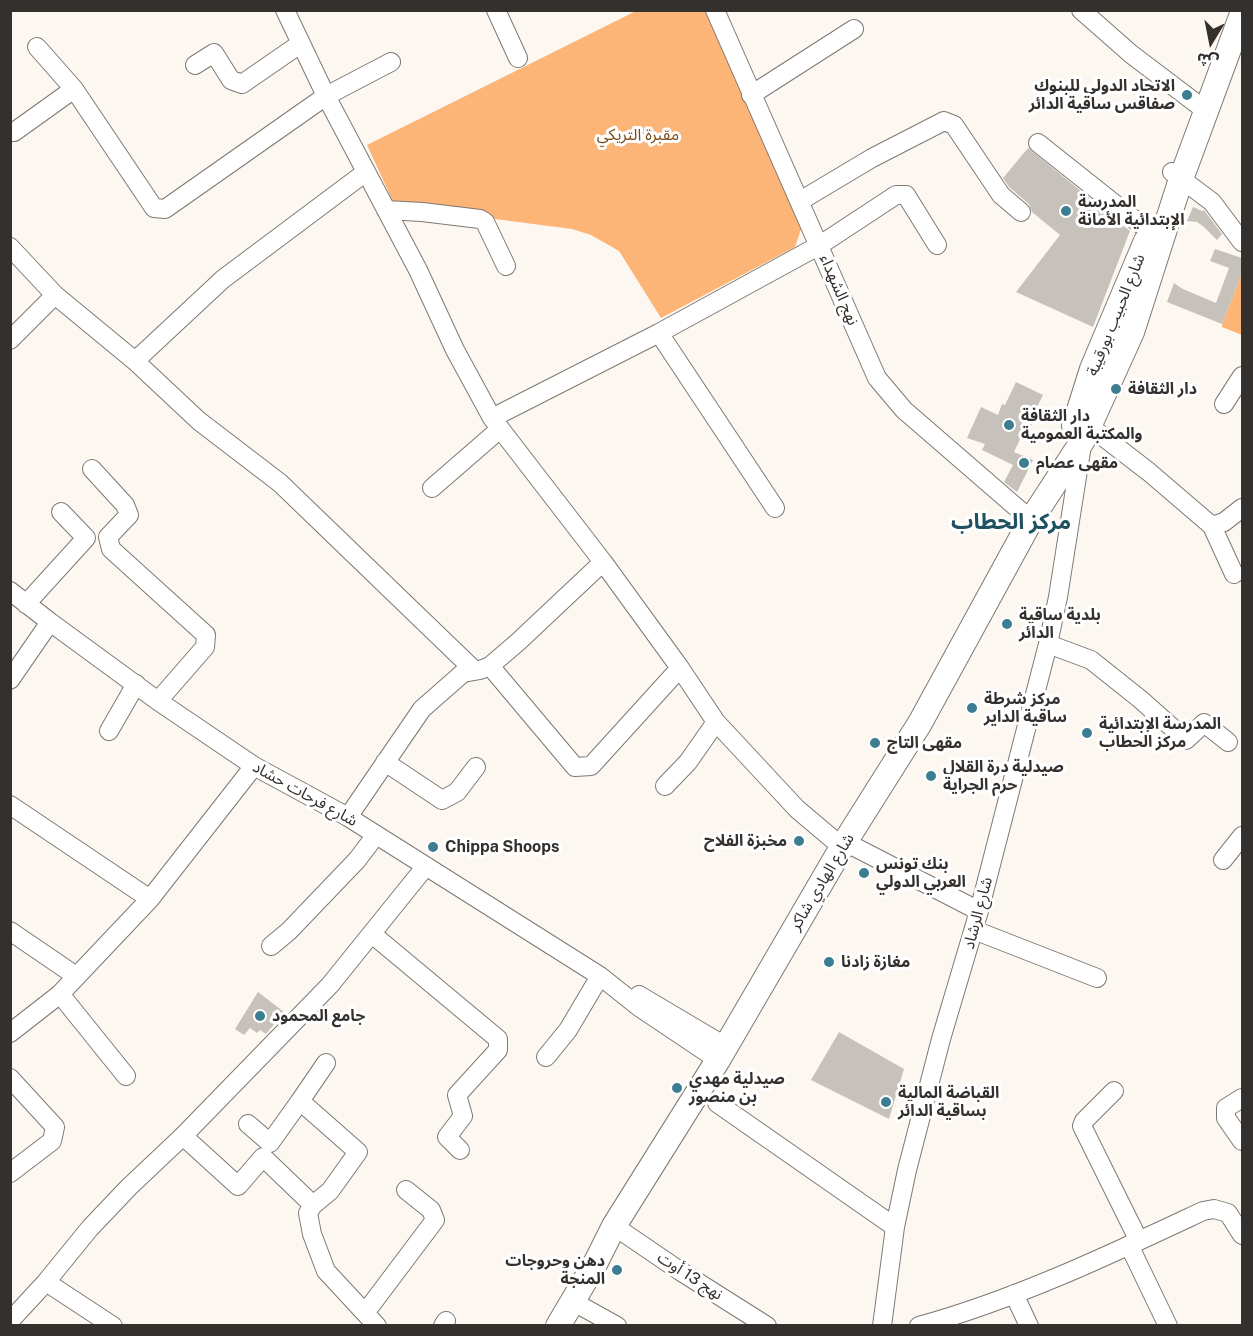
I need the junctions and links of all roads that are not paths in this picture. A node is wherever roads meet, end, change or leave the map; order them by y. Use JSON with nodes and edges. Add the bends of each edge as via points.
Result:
{"nodes":[{"id":1,"x":285,"y":10,"type":"edge"},
{"id":2,"x":496,"y":10,"type":"edge"},
{"id":3,"x":715,"y":10,"type":"edge"},
{"id":4,"x":1081,"y":10,"type":"edge"},
{"id":5,"x":1232,"y":10,"type":"edge"},
{"id":6,"x":1242,"y":14,"type":"edge"},
{"id":7,"x":854,"y":29,"type":"dead end"},
{"id":8,"x":300,"y":44,"type":"junction"},
{"id":9,"x":37,"y":47,"type":"dead end"},
{"id":10,"x":518,"y":58,"type":"dead end"},
{"id":11,"x":390,"y":62,"type":"dead end"},
{"id":12,"x":195,"y":65,"type":"dead end"},
{"id":13,"x":74,"y":89,"type":"junction"},
{"id":14,"x":751,"y":95,"type":"junction"},
{"id":15,"x":326,"y":96,"type":"junction"},
{"id":16,"x":1197,"y":104,"type":"junction"},
{"id":17,"x":10,"y":132,"type":"edge"},
{"id":18,"x":1038,"y":143,"type":"dead end"},
{"id":19,"x":366,"y":172,"type":"junction"},
{"id":20,"x":1176,"y":175,"type":"junction"},
{"id":21,"x":800,"y":201,"type":"junction"},
{"id":22,"x":386,"y":210,"type":"junction"},
{"id":23,"x":1021,"y":212,"type":"dead end"},
{"id":24,"x":1152,"y":228,"type":"junction"},
{"id":25,"x":1242,"y":242,"type":"edge"},
{"id":26,"x":820,"y":245,"type":"junction"},
{"id":27,"x":937,"y":245,"type":"dead end"},
{"id":28,"x":10,"y":247,"type":"edge"},
{"id":29,"x":506,"y":266,"type":"dead end"},
{"id":30,"x":55,"y":295,"type":"junction"},
{"id":31,"x":659,"y":333,"type":"junction"},
{"id":32,"x":10,"y":340,"type":"edge"},
{"id":33,"x":135,"y":361,"type":"junction"},
{"id":34,"x":1242,"y":376,"type":"edge"},
{"id":35,"x":1224,"y":404,"type":"dead end"},
{"id":36,"x":496,"y":423,"type":"junction"},
{"id":37,"x":1076,"y":440,"type":"junction"},
{"id":38,"x":92,"y":469,"type":"dead end"},
{"id":39,"x":432,"y":488,"type":"dead end"},
{"id":40,"x":1242,"y":507,"type":"edge"},
{"id":41,"x":775,"y":508,"type":"dead end"},
{"id":42,"x":61,"y":513,"type":"dead end"},
{"id":43,"x":1031,"y":520,"type":"junction"},
{"id":44,"x":1212,"y":526,"type":"junction"},
{"id":45,"x":603,"y":562,"type":"junction"},
{"id":46,"x":1240,"y":576,"type":"edge"},
{"id":47,"x":10,"y":591,"type":"edge"},
{"id":48,"x":26,"y":604,"type":"junction"},
{"id":49,"x":50,"y":622,"type":"junction"},
{"id":50,"x":1048,"y":645,"type":"junction"},
{"id":51,"x":483,"y":668,"type":"junction"},
{"id":52,"x":680,"y":668,"type":"junction"},
{"id":53,"x":10,"y":680,"type":"edge"},
{"id":54,"x":136,"y":684,"type":"junction"},
{"id":55,"x":158,"y":700,"type":"junction"},
{"id":56,"x":716,"y":722,"type":"junction"},
{"id":57,"x":109,"y":731,"type":"dead end"},
{"id":58,"x":1228,"y":742,"type":"dead end"},
{"id":59,"x":385,"y":762,"type":"junction"},
{"id":60,"x":254,"y":766,"type":"junction"},
{"id":61,"x":476,"y":767,"type":"dead end"},
{"id":62,"x":665,"y":786,"type":"dead end"},
{"id":63,"x":10,"y":805,"type":"edge"},
{"id":64,"x":348,"y":817,"type":"junction"},
{"id":65,"x":376,"y":835,"type":"junction"},
{"id":66,"x":1242,"y":836,"type":"edge"},
{"id":67,"x":844,"y":845,"type":"junction"},
{"id":68,"x":1223,"y":860,"type":"dead end"},
{"id":69,"x":426,"y":866,"type":"junction"},
{"id":70,"x":150,"y":899,"type":"junction"},
{"id":71,"x":979,"y":911,"type":"junction"},
{"id":72,"x":974,"y":930,"type":"junction"},
{"id":73,"x":10,"y":931,"type":"edge"},
{"id":74,"x":372,"y":934,"type":"junction"},
{"id":75,"x":271,"y":946,"type":"dead end"},
{"id":76,"x":76,"y":976,"type":"junction"},
{"id":77,"x":1097,"y":978,"type":"dead end"},
{"id":78,"x":605,"y":980,"type":"junction"},
{"id":79,"x":60,"y":994,"type":"junction"},
{"id":80,"x":10,"y":1033,"type":"edge"},
{"id":81,"x":722,"y":1053,"type":"junction"},
{"id":82,"x":546,"y":1057,"type":"dead end"},
{"id":83,"x":326,"y":1063,"type":"dead end"},
{"id":84,"x":126,"y":1076,"type":"dead end"},
{"id":85,"x":10,"y":1078,"type":"edge"},
{"id":86,"x":1114,"y":1090,"type":"dead end"},
{"id":87,"x":1242,"y":1098,"type":"edge"},
{"id":88,"x":300,"y":1101,"type":"junction"},
{"id":89,"x":717,"y":1103,"type":"dead end"},
{"id":90,"x":248,"y":1124,"type":"dead end"},
{"id":91,"x":183,"y":1136,"type":"junction"},
{"id":92,"x":1242,"y":1141,"type":"edge"},
{"id":93,"x":460,"y":1150,"type":"dead end"},
{"id":94,"x":10,"y":1173,"type":"edge"},
{"id":95,"x":406,"y":1190,"type":"dead end"},
{"id":96,"x":313,"y":1205,"type":"junction"},
{"id":97,"x":895,"y":1227,"type":"junction"},
{"id":98,"x":610,"y":1232,"type":"junction"},
{"id":99,"x":1242,"y":1235,"type":"edge"},
{"id":100,"x":1134,"y":1243,"type":"junction"},
{"id":101,"x":46,"y":1282,"type":"junction"},
{"id":102,"x":1014,"y":1294,"type":"junction"},
{"id":103,"x":572,"y":1301,"type":"junction"},
{"id":104,"x":371,"y":1319,"type":"edge"},
{"id":105,"x":966,"y":1319,"type":"edge"},
{"id":106,"x":10,"y":1321,"type":"edge"},
{"id":107,"x":113,"y":1326,"type":"edge"},
{"id":108,"x":544,"y":1326,"type":"edge"},
{"id":109,"x":558,"y":1326,"type":"edge"},
{"id":110,"x":617,"y":1326,"type":"edge"},
{"id":111,"x":766,"y":1326,"type":"edge"},
{"id":112,"x":882,"y":1326,"type":"edge"},
{"id":113,"x":919,"y":1326,"type":"edge"},
{"id":114,"x":1029,"y":1326,"type":"edge"},
{"id":115,"x":1168,"y":1326,"type":"edge"}],
"edges":[{"from":1,"to":8,"type":"street"},
{"from":2,"to":10,"type":"street"},
{"from":3,"to":14,"type":"street","name":"نهج الشهداء"},
{"from":4,"to":16,"type":"street"},
{"from":5,"to":16,"type":"main road","name":"شارع الحبيب بورقيبة"},
{"from":6,"to":20,"type":"main road","name":"شارع الحبيب بورقيبة"},
{"from":7,"to":14,"type":"street"},
{"from":8,"to":12,"type":"street","via":[[242,84],[231,80],[214,53]]},
{"from":8,"to":15,"type":"street"},
{"from":9,"to":13,"type":"street"},
{"from":11,"to":15,"type":"street"},
{"from":13,"to":15,"type":"street","via":[[154,208],[165,208]]},
{"from":13,"to":17,"type":"street"},
{"from":14,"to":21,"type":"street","name":"نهج الشهداء"},
{"from":15,"to":19,"type":"street"},
{"from":16,"to":20,"type":"main road","name":"شارع الحبيب بورقيبة"},
{"from":18,"to":24,"type":"street","via":[[1140,224]]},
{"from":19,"to":22,"type":"street"},
{"from":19,"to":33,"type":"street","via":[[223,279]]},
{"from":20,"to":24,"type":"main road","name":"شارع الحبيب بورقيبة"},
{"from":20,"to":25,"type":"street","via":[[1212,202]]},
{"from":20,"to":37,"type":"main road","name":"شارع الحبيب بورقيبة","via":[[1132,332]]},
{"from":21,"to":23,"type":"street","via":[[944,121],[954,125],[1001,195]]},
{"from":21,"to":26,"type":"street","name":"نهج الشهداء"},
{"from":22,"to":29,"type":"street","via":[[480,219]]},
{"from":22,"to":36,"type":"street"},
{"from":24,"to":37,"type":"main road","name":"شارع الحبيب بورقيبة","via":[[1092,369]]},
{"from":26,"to":27,"type":"street","via":[[902,194]]},
{"from":26,"to":31,"type":"street"},
{"from":26,"to":43,"type":"street","name":"نهج الشهداء","via":[[877,378],[890,395]]},
{"from":28,"to":30,"type":"street"},
{"from":30,"to":32,"type":"street"},
{"from":30,"to":33,"type":"street"},
{"from":31,"to":36,"type":"street"},
{"from":31,"to":41,"type":"street"},
{"from":33,"to":51,"type":"street","via":[[199,421],[280,483]]},
{"from":34,"to":35,"type":"street"},
{"from":36,"to":39,"type":"street"},
{"from":36,"to":45,"type":"street"},
{"from":37,"to":43,"type":"main road","name":"شارع الحبيب بورقيبة"},
{"from":37,"to":44,"type":"street","via":[[1149,472]]},
{"from":37,"to":50,"type":"street","name":"شارع الرشاد","via":[[1073,499]]},
{"from":38,"to":55,"type":"street","via":[[125,505],[129,515],[108,537],[111,549],[206,635],[205,647]]},
{"from":40,"to":44,"type":"street","via":[[1224,522]]},
{"from":42,"to":48,"type":"street","via":[[86,537]]},
{"from":43,"to":67,"type":"main road","name":"شارع الهادي شاكر","via":[[920,723]]},
{"from":44,"to":46,"type":"street"},
{"from":45,"to":51,"type":"street","via":[[518,642]]},
{"from":45,"to":52,"type":"street"},
{"from":47,"to":48,"type":"street","name":"شارع فرحات حشاد"},
{"from":48,"to":49,"type":"street","name":"شارع فرحات حشاد"},
{"from":49,"to":53,"type":"street"},
{"from":49,"to":54,"type":"street","name":"شارع فرحات حشاد"},
{"from":50,"to":58,"type":"street","via":[[1091,660],[1186,740],[1204,723]]},
{"from":50,"to":71,"type":"street","name":"شارع الرشاد"},
{"from":51,"to":52,"type":"street","via":[[575,767],[591,766]]},
{"from":51,"to":59,"type":"street","via":[[463,673],[422,709]]},
{"from":52,"to":56,"type":"street"},
{"from":54,"to":55,"type":"street","name":"شارع فرحات حشاد"},
{"from":54,"to":57,"type":"street"},
{"from":55,"to":60,"type":"street","name":"شارع فرحات حشاد"},
{"from":56,"to":62,"type":"street","via":[[688,762]]},
{"from":56,"to":67,"type":"street","via":[[797,809]]},
{"from":59,"to":61,"type":"street","via":[[442,800],[457,792]]},
{"from":59,"to":64,"type":"street"},
{"from":60,"to":64,"type":"street","name":"شارع فرحات حشاد"},
{"from":60,"to":70,"type":"street"},
{"from":63,"to":70,"type":"street"},
{"from":64,"to":65,"type":"street","name":"شارع فرحات حشاد"},
{"from":65,"to":69,"type":"street","name":"شارع فرحات حشاد"},
{"from":65,"to":75,"type":"street","via":[[350,868]]},
{"from":66,"to":68,"type":"street"},
{"from":67,"to":71,"type":"street"},
{"from":67,"to":81,"type":"main road","name":"شارع الهادي شاكر"},
{"from":69,"to":74,"type":"street"},
{"from":69,"to":78,"type":"street","name":"شارع فرحات حشاد"},
{"from":70,"to":76,"type":"street"},
{"from":71,"to":72,"type":"street","name":"شارع الرشاد"},
{"from":72,"to":77,"type":"street"},
{"from":72,"to":97,"type":"street","name":"شارع الرشاد","via":[[941,1040]]},
{"from":73,"to":76,"type":"street"},
{"from":74,"to":91,"type":"street","via":[[330,985]]},
{"from":74,"to":93,"type":"street","via":[[498,1039],[498,1050],[457,1095],[462,1116],[447,1137]]},
{"from":76,"to":79,"type":"street"},
{"from":78,"to":81,"type":"street","name":"شارع فرحات حشاد","via":[[649,999]]},
{"from":78,"to":82,"type":"street"},
{"from":79,"to":80,"type":"street"},
{"from":79,"to":84,"type":"street"},
{"from":81,"to":98,"type":"main road","name":"شارع الهادي شاكر"},
{"from":83,"to":88,"type":"street"},
{"from":85,"to":94,"type":"street","via":[[55,1126],[52,1141]]},
{"from":86,"to":100,"type":"street","via":[[1082,1126]]},
{"from":87,"to":92,"type":"street","via":[[1226,1108],[1226,1118]]},
{"from":88,"to":90,"type":"street","via":[[270,1143]]},
{"from":88,"to":96,"type":"street","via":[[358,1152],[330,1191]]},
{"from":89,"to":97,"type":"street"},
{"from":91,"to":96,"type":"street","via":[[238,1186],[263,1157]]},
{"from":91,"to":101,"type":"street","via":[[90,1228]]},
{"from":95,"to":104,"type":"street","via":[[431,1210],[435,1220]]},
{"from":96,"to":104,"type":"street","via":[[308,1213],[312,1234],[326,1271]]},
{"from":97,"to":112,"type":"street","name":"شارع الرشاد"},
{"from":98,"to":103,"type":"main road","name":"شارع الهادي شاكر"},
{"from":98,"to":108,"type":"main road","name":"شارع الهادي شاكر","via":[[585,1256]]},
{"from":98,"to":111,"type":"street","name":"نهج 13 أوت"},
{"from":99,"to":100,"type":"street","via":[[1228,1213],[1214,1209]]},
{"from":100,"to":102,"type":"street"},
{"from":100,"to":115,"type":"street"},
{"from":101,"to":106,"type":"street"},
{"from":101,"to":107,"type":"street"},
{"from":102,"to":105,"type":"street"},
{"from":102,"to":114,"type":"street"},
{"from":103,"to":109,"type":"main road","name":"شارع الهادي شاكر"},
{"from":103,"to":110,"type":"street"},
{"from":105,"to":113,"type":"street"}]}
